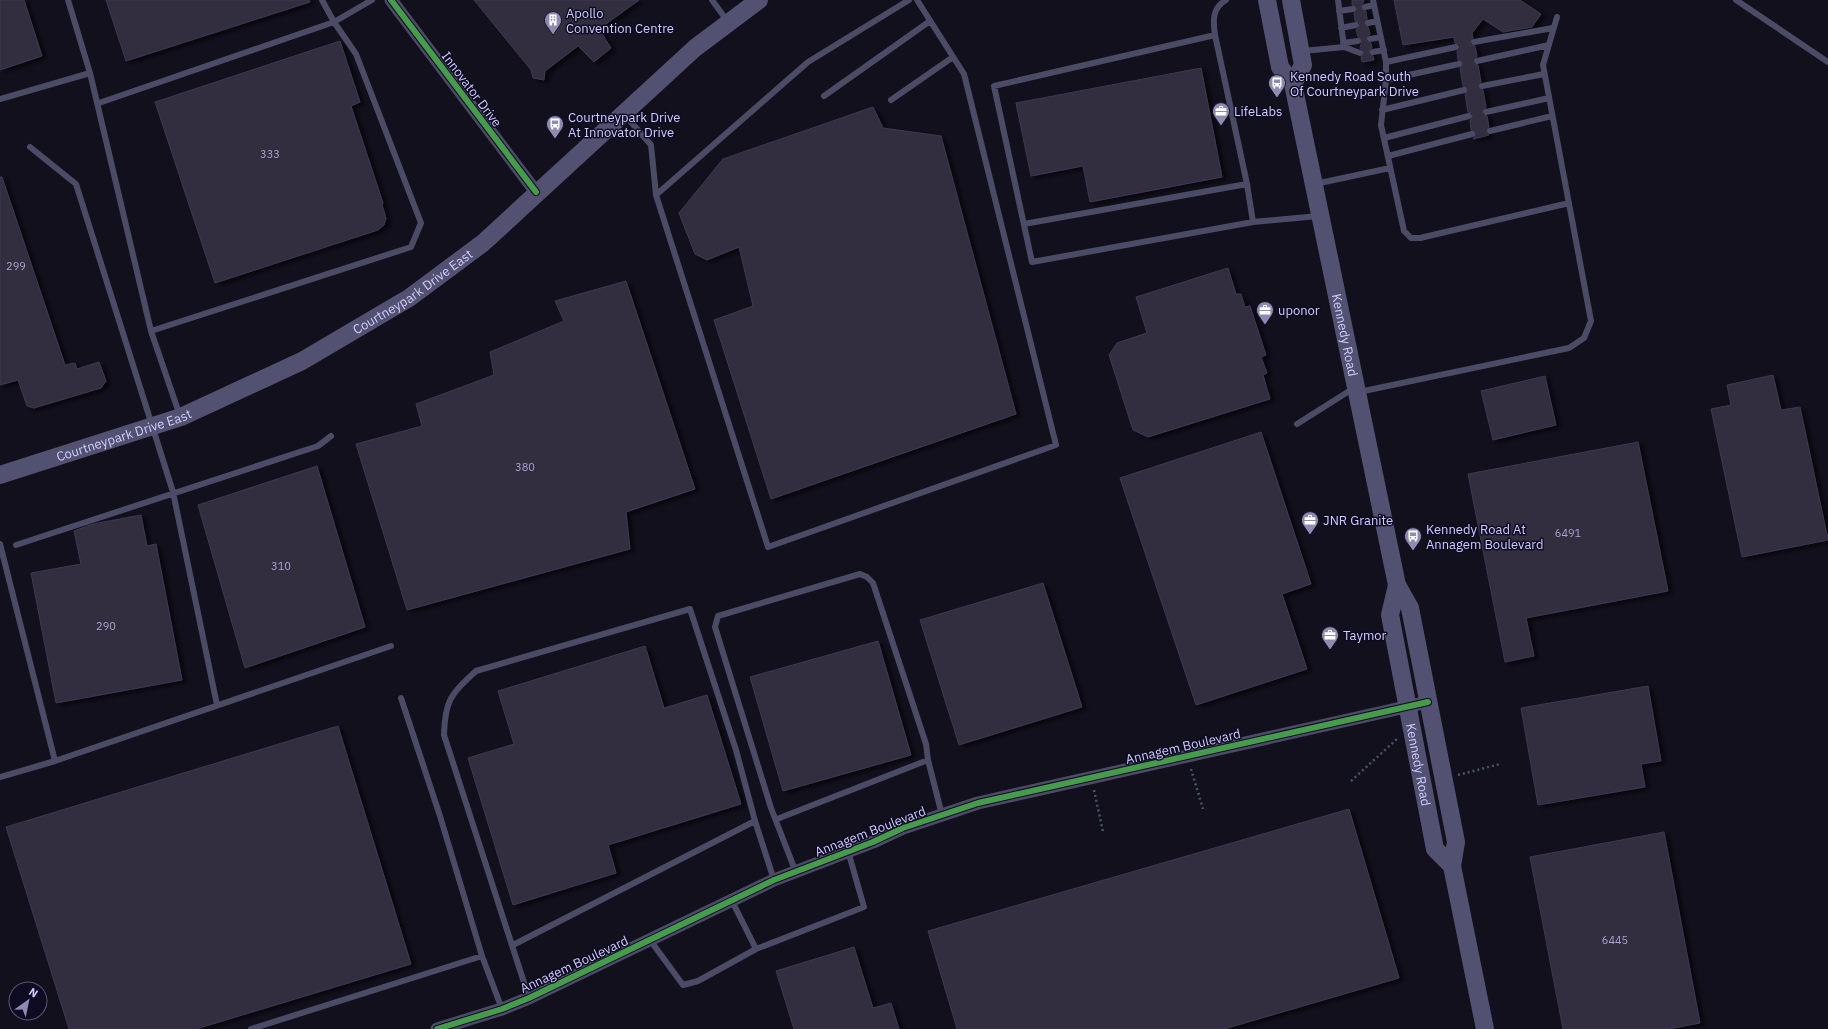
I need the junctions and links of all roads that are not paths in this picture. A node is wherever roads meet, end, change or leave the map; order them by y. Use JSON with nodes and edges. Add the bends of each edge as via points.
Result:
{"nodes":[{"id":1,"x":68,"y":0,"type":"edge"},
{"id":2,"x":322,"y":0,"type":"edge"},
{"id":3,"x":372,"y":0,"type":"edge"},
{"id":4,"x":712,"y":0,"type":"edge"},
{"id":5,"x":759,"y":0,"type":"edge"},
{"id":6,"x":909,"y":0,"type":"edge"},
{"id":7,"x":917,"y":0,"type":"edge"},
{"id":8,"x":1226,"y":0,"type":"edge"},
{"id":9,"x":1267,"y":0,"type":"edge"},
{"id":10,"x":1291,"y":0,"type":"edge"},
{"id":11,"x":1338,"y":0,"type":"edge"},
{"id":12,"x":1736,"y":0,"type":"edge"},
{"id":13,"x":394,"y":1,"type":"edge"},
{"id":14,"x":1374,"y":3,"type":"edge"},
{"id":15,"x":1365,"y":7,"type":"dead end"},
{"id":16,"x":1353,"y":9,"type":"dead end"},
{"id":17,"x":1339,"y":11,"type":"junction"},
{"id":18,"x":1557,"y":17,"type":"dead end"},
{"id":19,"x":930,"y":21,"type":"junction"},
{"id":20,"x":1377,"y":21,"type":"junction"},
{"id":21,"x":334,"y":22,"type":"junction"},
{"id":22,"x":728,"y":22,"type":"junction"},
{"id":23,"x":1368,"y":23,"type":"dead end"},
{"id":24,"x":1356,"y":25,"type":"dead end"},
{"id":25,"x":1341,"y":28,"type":"junction"},
{"id":26,"x":1553,"y":28,"type":"junction"},
{"id":27,"x":1215,"y":35,"type":"junction"},
{"id":28,"x":1381,"y":36,"type":"junction"},
{"id":29,"x":1370,"y":39,"type":"dead end"},
{"id":30,"x":1358,"y":41,"type":"dead end"},
{"id":31,"x":1474,"y":42,"type":"dead end"},
{"id":32,"x":1344,"y":45,"type":"junction"},
{"id":33,"x":1549,"y":45,"type":"junction"},
{"id":34,"x":1456,"y":47,"type":"dead end"},
{"id":35,"x":1384,"y":50,"type":"junction"},
{"id":36,"x":1301,"y":51,"type":"junction"},
{"id":37,"x":1373,"y":52,"type":"dead end"},
{"id":38,"x":1360,"y":53,"type":"dead end"},
{"id":39,"x":953,"y":57,"type":"junction"},
{"id":40,"x":1477,"y":61,"type":"dead end"},
{"id":41,"x":1386,"y":62,"type":"junction"},
{"id":42,"x":1828,"y":62,"type":"edge"},
{"id":43,"x":1459,"y":64,"type":"dead end"},
{"id":44,"x":90,"y":73,"type":"junction"},
{"id":45,"x":1544,"y":74,"type":"junction"},
{"id":46,"x":1386,"y":80,"type":"junction"},
{"id":47,"x":1293,"y":84,"type":"junction"},
{"id":48,"x":1482,"y":86,"type":"dead end"},
{"id":49,"x":1464,"y":90,"type":"dead end"},
{"id":50,"x":824,"y":96,"type":"dead end"},
{"id":51,"x":1549,"y":98,"type":"junction"},
{"id":52,"x":0,"y":99,"type":"edge"},
{"id":53,"x":891,"y":100,"type":"dead end"},
{"id":54,"x":99,"y":103,"type":"junction"},
{"id":55,"x":1382,"y":110,"type":"junction"},
{"id":56,"x":1486,"y":112,"type":"dead end"},
{"id":57,"x":623,"y":113,"type":"junction"},
{"id":58,"x":1469,"y":116,"type":"dead end"},
{"id":59,"x":1552,"y":116,"type":"junction"},
{"id":60,"x":1490,"y":131,"type":"dead end"},
{"id":61,"x":1472,"y":134,"type":"dead end"},
{"id":62,"x":1384,"y":138,"type":"junction"},
{"id":63,"x":30,"y":147,"type":"dead end"},
{"id":64,"x":1388,"y":156,"type":"junction"},
{"id":65,"x":1390,"y":168,"type":"junction"},
{"id":66,"x":1247,"y":184,"type":"junction"},
{"id":67,"x":1315,"y":184,"type":"junction"},
{"id":68,"x":536,"y":192,"type":"junction"},
{"id":69,"x":656,"y":195,"type":"junction"},
{"id":70,"x":1569,"y":203,"type":"junction"},
{"id":71,"x":1322,"y":216,"type":"junction"},
{"id":72,"x":1253,"y":222,"type":"junction"},
{"id":73,"x":1024,"y":224,"type":"junction"},
{"id":74,"x":151,"y":330,"type":"junction"},
{"id":75,"x":1357,"y":389,"type":"junction"},
{"id":76,"x":181,"y":417,"type":"junction"},
{"id":77,"x":1297,"y":424,"type":"dead end"},
{"id":78,"x":152,"y":427,"type":"junction"},
{"id":79,"x":331,"y":436,"type":"dead end"},
{"id":80,"x":0,"y":475,"type":"edge"},
{"id":81,"x":173,"y":492,"type":"junction"},
{"id":82,"x":16,"y":545,"type":"dead end"},
{"id":83,"x":0,"y":548,"type":"edge"},
{"id":84,"x":1397,"y":585,"type":"junction"},
{"id":85,"x":391,"y":646,"type":"dead end"},
{"id":86,"x":402,"y":698,"type":"dead end"},
{"id":87,"x":1428,"y":702,"type":"junction"},
{"id":88,"x":217,"y":705,"type":"junction"},
{"id":89,"x":1408,"y":706,"type":"junction"},
{"id":90,"x":928,"y":760,"type":"junction"},
{"id":91,"x":55,"y":761,"type":"junction"},
{"id":92,"x":0,"y":777,"type":"edge"},
{"id":93,"x":942,"y":815,"type":"junction"},
{"id":94,"x":777,"y":819,"type":"junction"},
{"id":95,"x":755,"y":821,"type":"junction"},
{"id":96,"x":848,"y":851,"type":"junction"},
{"id":97,"x":1452,"y":866,"type":"junction"},
{"id":98,"x":796,"y":870,"type":"junction"},
{"id":99,"x":774,"y":880,"type":"junction"},
{"id":100,"x":732,"y":901,"type":"junction"},
{"id":101,"x":650,"y":940,"type":"junction"},
{"id":102,"x":513,"y":945,"type":"junction"},
{"id":103,"x":756,"y":950,"type":"junction"},
{"id":104,"x":482,"y":956,"type":"junction"},
{"id":105,"x":529,"y":998,"type":"junction"},
{"id":106,"x":502,"y":1009,"type":"junction"},
{"id":107,"x":251,"y":1029,"type":"edge"},
{"id":108,"x":437,"y":1029,"type":"edge"},
{"id":109,"x":1485,"y":1029,"type":"edge"}],
"edges":[{"from":1,"to":44,"type":"lane"},
{"from":2,"to":21,"type":"lane"},
{"from":3,"to":21,"type":"lane"},
{"from":4,"to":22,"type":"lane"},
{"from":5,"to":22,"type":"main road","name":"Courtneypark Drive East"},
{"from":6,"to":69,"type":"lane","via":[[808,62]]},
{"from":7,"to":19,"type":"lane"},
{"from":8,"to":27,"type":"lane","via":[[1217,7],[1213,18]]},
{"from":9,"to":47,"type":"main road","name":"Kennedy Road","via":[[1280,67]]},
{"from":10,"to":36,"type":"main road"},
{"from":11,"to":17,"type":"lane"},
{"from":12,"to":42,"type":"lane"},
{"from":13,"to":68,"type":"street","name":"Innovator Drive"},
{"from":14,"to":15,"type":"lane"},
{"from":14,"to":20,"type":"lane"},
{"from":16,"to":17,"type":"lane"},
{"from":17,"to":25,"type":"lane"},
{"from":18,"to":26,"type":"lane"},
{"from":19,"to":39,"type":"lane"},
{"from":19,"to":50,"type":"lane"},
{"from":20,"to":23,"type":"lane"},
{"from":20,"to":28,"type":"lane"},
{"from":21,"to":54,"type":"lane"},
{"from":21,"to":74,"type":"lane","via":[[356,54],[421,224],[411,247]]},
{"from":22,"to":57,"type":"main road","name":"Courtneypark Drive East","via":[[694,48]]},
{"from":24,"to":25,"type":"lane"},
{"from":25,"to":32,"type":"lane"},
{"from":26,"to":31,"type":"lane"},
{"from":26,"to":33,"type":"lane"},
{"from":27,"to":66,"type":"lane"},
{"from":27,"to":73,"type":"lane","via":[[994,86]]},
{"from":28,"to":29,"type":"lane"},
{"from":28,"to":35,"type":"lane"},
{"from":30,"to":32,"type":"lane"},
{"from":32,"to":36,"type":"lane"},
{"from":32,"to":38,"type":"lane"},
{"from":33,"to":40,"type":"lane"},
{"from":33,"to":45,"type":"lane","via":[[1543,65]]},
{"from":34,"to":41,"type":"lane"},
{"from":35,"to":37,"type":"lane"},
{"from":35,"to":41,"type":"lane"},
{"from":36,"to":47,"type":"main road","via":[[1303,65]]},
{"from":39,"to":53,"type":"lane"},
{"from":39,"to":69,"type":"lane","via":[[964,74],[1056,445],[768,547]]},
{"from":41,"to":46,"type":"lane"},
{"from":43,"to":46,"type":"lane"},
{"from":44,"to":52,"type":"lane"},
{"from":44,"to":54,"type":"lane"},
{"from":45,"to":48,"type":"lane"},
{"from":45,"to":51,"type":"lane"},
{"from":46,"to":55,"type":"lane"},
{"from":47,"to":67,"type":"main road","name":"Kennedy Road"},
{"from":49,"to":55,"type":"lane"},
{"from":51,"to":56,"type":"lane"},
{"from":51,"to":59,"type":"lane"},
{"from":54,"to":74,"type":"lane"},
{"from":55,"to":62,"type":"lane","via":[[1381,125]]},
{"from":57,"to":68,"type":"main road","name":"Courtneypark Drive East"},
{"from":57,"to":69,"type":"lane","via":[[651,145]]},
{"from":58,"to":62,"type":"lane"},
{"from":59,"to":60,"type":"lane"},
{"from":59,"to":70,"type":"lane"},
{"from":61,"to":64,"type":"lane"},
{"from":62,"to":64,"type":"lane"},
{"from":63,"to":78,"type":"lane","via":[[76,184]]},
{"from":64,"to":65,"type":"lane"},
{"from":65,"to":67,"type":"lane"},
{"from":65,"to":70,"type":"lane","via":[[1404,231],[1411,238]]},
{"from":66,"to":72,"type":"lane"},
{"from":66,"to":73,"type":"lane"},
{"from":67,"to":71,"type":"main road","name":"Kennedy Road"},
{"from":68,"to":76,"type":"main road","name":"Courtneypark Drive East","via":[[482,243],[409,298],[302,361]]},
{"from":70,"to":75,"type":"lane","via":[[1591,321],[1584,338],[1568,348]]},
{"from":71,"to":72,"type":"lane"},
{"from":71,"to":75,"type":"main road","name":"Kennedy Road"},
{"from":72,"to":73,"type":"lane","via":[[1032,262]]},
{"from":74,"to":76,"type":"lane"},
{"from":75,"to":77,"type":"lane"},
{"from":75,"to":84,"type":"main road","name":"Kennedy Road"},
{"from":76,"to":78,"type":"main road","name":"Courtneypark Drive East"},
{"from":78,"to":80,"type":"main road","name":"Courtneypark Drive East"},
{"from":78,"to":81,"type":"lane"},
{"from":79,"to":81,"type":"lane","via":[[318,446]]},
{"from":81,"to":82,"type":"lane"},
{"from":81,"to":88,"type":"lane"},
{"from":83,"to":91,"type":"lane"},
{"from":84,"to":87,"type":"main road","name":"Kennedy Road","via":[[1410,608]]},
{"from":84,"to":89,"type":"main road","name":"Kennedy Road","via":[[1390,614]]},
{"from":85,"to":88,"type":"lane"},
{"from":86,"to":104,"type":"lane"},
{"from":87,"to":89,"type":"street","name":"Annagem Boulevard"},
{"from":87,"to":97,"type":"main road","name":"Kennedy Road","via":[[1456,842]]},
{"from":88,"to":91,"type":"lane"},
{"from":89,"to":93,"type":"street","name":"Annagem Boulevard","via":[[978,803]]},
{"from":89,"to":97,"type":"main road","name":"Kennedy Road","via":[[1435,849]]},
{"from":90,"to":93,"type":"lane"},
{"from":90,"to":94,"type":"lane"},
{"from":90,"to":94,"type":"lane","via":[[926,744],[873,583],[867,577],[860,574],[718,616],[715,627],[771,808]]},
{"from":91,"to":92,"type":"lane"},
{"from":93,"to":96,"type":"street","name":"Annagem Boulevard"},
{"from":94,"to":98,"type":"lane"},
{"from":95,"to":99,"type":"lane"},
{"from":95,"to":102,"type":"lane"},
{"from":95,"to":102,"type":"lane","via":[[736,750],[690,609],[476,671],[453,692],[444,715],[444,735]]},
{"from":96,"to":98,"type":"street","name":"Annagem Boulevard"},
{"from":96,"to":103,"type":"lane","via":[[864,908]]},
{"from":97,"to":109,"type":"main road","name":"Kennedy Road"},
{"from":98,"to":99,"type":"street","name":"Annagem Boulevard"},
{"from":99,"to":100,"type":"street","name":"Annagem Boulevard"},
{"from":100,"to":101,"type":"street","name":"Annagem Boulevard"},
{"from":100,"to":103,"type":"lane"},
{"from":101,"to":103,"type":"lane","via":[[684,985],[698,981]]},
{"from":101,"to":105,"type":"street","name":"Annagem Boulevard"},
{"from":102,"to":105,"type":"lane"},
{"from":104,"to":106,"type":"lane"},
{"from":104,"to":107,"type":"lane"},
{"from":105,"to":106,"type":"street","name":"Annagem Boulevard"},
{"from":106,"to":108,"type":"street","name":"Annagem Boulevard"}]}
